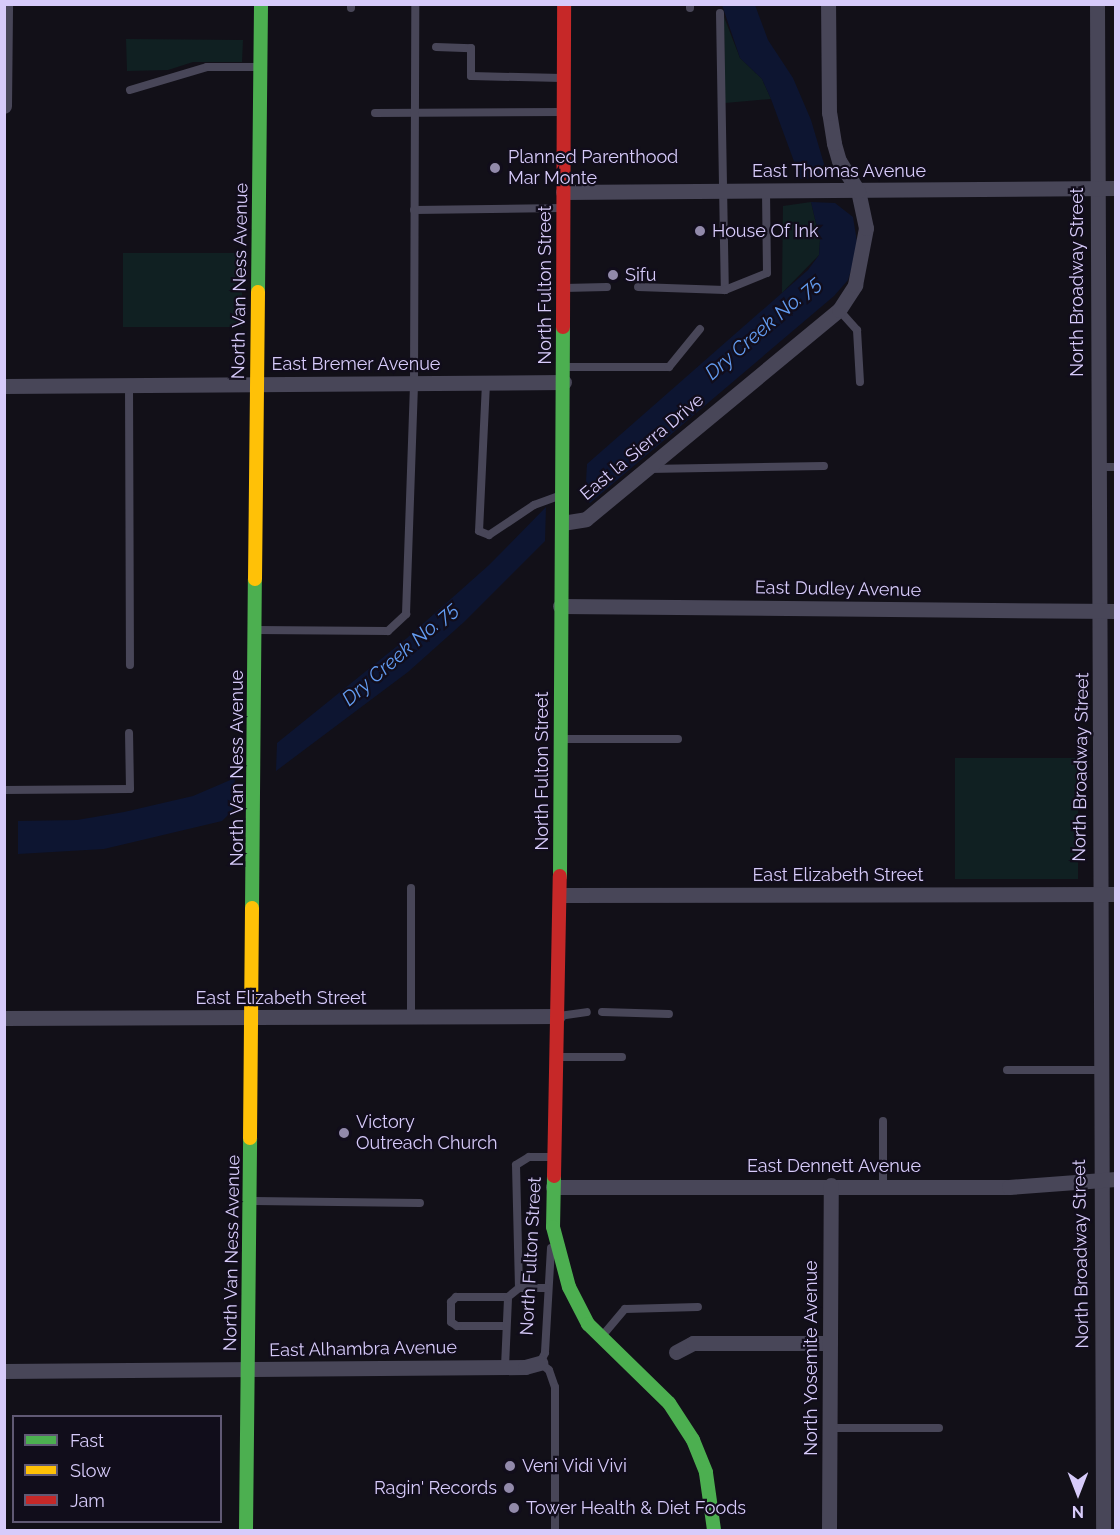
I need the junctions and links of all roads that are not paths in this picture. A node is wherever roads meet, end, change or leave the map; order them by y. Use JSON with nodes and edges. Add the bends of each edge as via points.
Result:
{"nodes":[{"id":1,"x":5,"y":4,"type":"edge"},
{"id":2,"x":261,"y":4,"type":"edge"},
{"id":3,"x":415,"y":4,"type":"edge"},
{"id":4,"x":564,"y":4,"type":"edge"},
{"id":5,"x":828,"y":4,"type":"edge"},
{"id":6,"x":1097,"y":4,"type":"edge"},
{"id":7,"x":720,"y":13,"type":"dead end"},
{"id":8,"x":436,"y":47,"type":"dead end"},
{"id":9,"x":260,"y":68,"type":"junction"},
{"id":10,"x":564,"y":78,"type":"junction"},
{"id":11,"x":130,"y":90,"type":"dead end"},
{"id":12,"x":4,"y":105,"type":"edge"},
{"id":13,"x":414,"y":112,"type":"junction"},
{"id":14,"x":563,"y":112,"type":"junction"},
{"id":15,"x":375,"y":113,"type":"dead end"},
{"id":16,"x":1116,"y":188,"type":"edge"},
{"id":17,"x":1096,"y":189,"type":"junction"},
{"id":18,"x":766,"y":191,"type":"junction"},
{"id":19,"x":858,"y":191,"type":"junction"},
{"id":20,"x":563,"y":192,"type":"junction"},
{"id":21,"x":722,"y":192,"type":"junction"},
{"id":22,"x":563,"y":208,"type":"junction"},
{"id":23,"x":414,"y":210,"type":"junction"},
{"id":24,"x":607,"y":287,"type":"dead end"},
{"id":25,"x":638,"y":287,"type":"dead end"},
{"id":26,"x":562,"y":288,"type":"junction"},
{"id":27,"x":725,"y":290,"type":"junction"},
{"id":28,"x":839,"y":310,"type":"junction"},
{"id":29,"x":700,"y":328,"type":"dead end"},
{"id":30,"x":564,"y":367,"type":"junction"},
{"id":31,"x":564,"y":382,"type":"junction"},
{"id":32,"x":860,"y":382,"type":"dead end"},
{"id":33,"x":414,"y":383,"type":"junction"},
{"id":34,"x":486,"y":383,"type":"junction"},
{"id":35,"x":256,"y":384,"type":"junction"},
{"id":36,"x":129,"y":385,"type":"junction"},
{"id":37,"x":4,"y":386,"type":"edge"},
{"id":38,"x":824,"y":466,"type":"dead end"},
{"id":39,"x":1097,"y":467,"type":"junction"},
{"id":40,"x":1116,"y":467,"type":"edge"},
{"id":41,"x":644,"y":469,"type":"junction"},
{"id":42,"x":561,"y":495,"type":"junction"},
{"id":43,"x":562,"y":521,"type":"junction"},
{"id":44,"x":560,"y":606,"type":"junction"},
{"id":45,"x":1109,"y":611,"type":"edge"},
{"id":46,"x":254,"y":630,"type":"junction"},
{"id":47,"x":130,"y":666,"type":"dead end"},
{"id":48,"x":129,"y":733,"type":"dead end"},
{"id":49,"x":560,"y":739,"type":"junction"},
{"id":50,"x":678,"y":739,"type":"dead end"},
{"id":51,"x":4,"y":790,"type":"edge"},
{"id":52,"x":411,"y":888,"type":"dead end"},
{"id":53,"x":1099,"y":894,"type":"junction"},
{"id":54,"x":1116,"y":894,"type":"edge"},
{"id":55,"x":560,"y":895,"type":"junction"},
{"id":56,"x":588,"y":1012,"type":"dead end"},
{"id":57,"x":602,"y":1012,"type":"dead end"},
{"id":58,"x":669,"y":1014,"type":"dead end"},
{"id":59,"x":411,"y":1016,"type":"junction"},
{"id":60,"x":558,"y":1016,"type":"junction"},
{"id":61,"x":4,"y":1018,"type":"edge"},
{"id":62,"x":253,"y":1018,"type":"junction"},
{"id":63,"x":622,"y":1057,"type":"dead end"},
{"id":64,"x":556,"y":1058,"type":"junction"},
{"id":65,"x":1007,"y":1070,"type":"dead end"},
{"id":66,"x":1099,"y":1070,"type":"junction"},
{"id":67,"x":883,"y":1121,"type":"dead end"},
{"id":68,"x":554,"y":1157,"type":"junction"},
{"id":69,"x":1116,"y":1179,"type":"edge"},
{"id":70,"x":1099,"y":1182,"type":"junction"},
{"id":71,"x":831,"y":1185,"type":"junction"},
{"id":72,"x":883,"y":1186,"type":"junction"},
{"id":73,"x":553,"y":1187,"type":"junction"},
{"id":74,"x":251,"y":1201,"type":"junction"},
{"id":75,"x":420,"y":1203,"type":"dead end"},
{"id":76,"x":553,"y":1227,"type":"junction"},
{"id":77,"x":519,"y":1288,"type":"junction"},
{"id":78,"x":546,"y":1288,"type":"junction"},
{"id":79,"x":508,"y":1297,"type":"junction"},
{"id":80,"x":698,"y":1307,"type":"dead end"},
{"id":81,"x":506,"y":1326,"type":"junction"},
{"id":82,"x":600,"y":1338,"type":"junction"},
{"id":83,"x":830,"y":1343,"type":"junction"},
{"id":84,"x":676,"y":1352,"type":"dead end"},
{"id":85,"x":540,"y":1364,"type":"junction"},
{"id":86,"x":505,"y":1367,"type":"junction"},
{"id":87,"x":248,"y":1369,"type":"junction"},
{"id":88,"x":4,"y":1371,"type":"edge"},
{"id":89,"x":830,"y":1428,"type":"junction"},
{"id":90,"x":939,"y":1428,"type":"dead end"},
{"id":91,"x":1109,"y":1498,"type":"edge"},
{"id":92,"x":246,"y":1530,"type":"edge"},
{"id":93,"x":555,"y":1530,"type":"edge"},
{"id":94,"x":714,"y":1530,"type":"edge"},
{"id":95,"x":829,"y":1530,"type":"edge"},
{"id":96,"x":1103,"y":1530,"type":"edge"}],
"edges":[{"from":1,"to":12,"type":"street"},
{"from":2,"to":9,"type":"main road","name":"North Van Ness Avenue"},
{"from":3,"to":13,"type":"lane"},
{"from":4,"to":10,"type":"main road","name":"North Fulton Street"},
{"from":5,"to":19,"type":"street","via":[[829,113],[839,161]]},
{"from":6,"to":17,"type":"street","name":"North Broadway Street"},
{"from":7,"to":21,"type":"lane"},
{"from":8,"to":10,"type":"lane","via":[[471,48],[471,76]]},
{"from":9,"to":11,"type":"lane","via":[[207,67]]},
{"from":9,"to":35,"type":"main road","name":"North Van Ness Avenue"},
{"from":10,"to":14,"type":"main road","name":"North Fulton Street"},
{"from":13,"to":14,"type":"lane"},
{"from":13,"to":15,"type":"lane"},
{"from":13,"to":23,"type":"lane"},
{"from":14,"to":20,"type":"main road","name":"North Fulton Street"},
{"from":16,"to":17,"type":"street","name":"East Thomas Avenue"},
{"from":17,"to":19,"type":"street","name":"East Thomas Avenue"},
{"from":17,"to":39,"type":"street","name":"North Broadway Street"},
{"from":18,"to":19,"type":"street","name":"East Thomas Avenue"},
{"from":18,"to":21,"type":"street","name":"East Thomas Avenue"},
{"from":18,"to":27,"type":"lane","via":[[767,273]]},
{"from":19,"to":28,"type":"street","name":"East la Sierra Drive","via":[[866,228],[864,247],[855,285]]},
{"from":20,"to":21,"type":"street","name":"East Thomas Avenue"},
{"from":20,"to":22,"type":"main road","name":"North Fulton Street"},
{"from":21,"to":27,"type":"lane"},
{"from":22,"to":23,"type":"lane"},
{"from":22,"to":26,"type":"main road","name":"North Fulton Street"},
{"from":23,"to":33,"type":"lane"},
{"from":24,"to":26,"type":"lane"},
{"from":25,"to":27,"type":"lane"},
{"from":26,"to":30,"type":"main road","name":"North Fulton Street"},
{"from":28,"to":32,"type":"lane","via":[[857,330]]},
{"from":28,"to":41,"type":"street","name":"East la Sierra Drive"},
{"from":29,"to":30,"type":"lane","via":[[669,367]]},
{"from":30,"to":31,"type":"main road","name":"North Fulton Street"},
{"from":31,"to":34,"type":"street","name":"East Bremer Avenue"},
{"from":31,"to":42,"type":"main road","name":"North Fulton Street"},
{"from":33,"to":34,"type":"street","name":"East Bremer Avenue"},
{"from":33,"to":35,"type":"street","name":"East Bremer Avenue"},
{"from":33,"to":46,"type":"lane","via":[[406,614],[388,631]]},
{"from":34,"to":42,"type":"lane","via":[[479,531],[489,535],[534,505]]},
{"from":35,"to":36,"type":"street","name":"East Bremer Avenue"},
{"from":35,"to":46,"type":"main road","name":"North Van Ness Avenue"},
{"from":36,"to":37,"type":"street","name":"East Bremer Avenue"},
{"from":36,"to":47,"type":"lane"},
{"from":38,"to":41,"type":"lane"},
{"from":39,"to":40,"type":"lane"},
{"from":39,"to":45,"type":"street","name":"North Broadway Street"},
{"from":41,"to":43,"type":"street","name":"East la Sierra Drive","via":[[586,519]]},
{"from":42,"to":43,"type":"main road","name":"North Fulton Street"},
{"from":43,"to":44,"type":"main road","name":"North Fulton Street"},
{"from":44,"to":45,"type":"street","name":"East Dudley Avenue"},
{"from":44,"to":49,"type":"main road","name":"North Fulton Street"},
{"from":45,"to":53,"type":"street","name":"North Broadway Street"},
{"from":46,"to":62,"type":"main road","name":"North Van Ness Avenue"},
{"from":48,"to":51,"type":"lane","via":[[130,789]]},
{"from":49,"to":50,"type":"lane"},
{"from":49,"to":55,"type":"main road","name":"North Fulton Street"},
{"from":52,"to":59,"type":"lane"},
{"from":53,"to":54,"type":"street","name":"East Elizabeth Street"},
{"from":53,"to":55,"type":"street","name":"East Elizabeth Street"},
{"from":53,"to":66,"type":"street","name":"North Broadway Street"},
{"from":55,"to":60,"type":"main road","name":"North Fulton Street"},
{"from":56,"to":60,"type":"lane"},
{"from":57,"to":58,"type":"lane"},
{"from":59,"to":60,"type":"street","name":"East Elizabeth Street"},
{"from":59,"to":62,"type":"street","name":"East Elizabeth Street"},
{"from":60,"to":64,"type":"main road","name":"North Fulton Street"},
{"from":61,"to":62,"type":"street","name":"East Elizabeth Street"},
{"from":62,"to":74,"type":"main road","name":"North Van Ness Avenue"},
{"from":63,"to":64,"type":"lane"},
{"from":64,"to":68,"type":"main road","name":"North Fulton Street"},
{"from":65,"to":66,"type":"lane"},
{"from":66,"to":70,"type":"street","name":"North Broadway Street"},
{"from":67,"to":72,"type":"lane"},
{"from":68,"to":73,"type":"main road","name":"North Fulton Street"},
{"from":68,"to":77,"type":"lane","via":[[529,1157],[516,1165]]},
{"from":69,"to":70,"type":"street","name":"East Dennett Avenue"},
{"from":70,"to":72,"type":"street","name":"East Dennett Avenue"},
{"from":70,"to":91,"type":"street","name":"North Broadway Street"},
{"from":71,"to":72,"type":"street","name":"East Dennett Avenue"},
{"from":71,"to":73,"type":"street","name":"East Dennett Avenue"},
{"from":71,"to":83,"type":"street","name":"North Yosemite Avenue"},
{"from":73,"to":76,"type":"main road","name":"North Fulton Street"},
{"from":74,"to":75,"type":"lane"},
{"from":74,"to":87,"type":"main road","name":"North Van Ness Avenue"},
{"from":76,"to":78,"type":"lane","name":"North Fulton Street"},
{"from":76,"to":82,"type":"main road","via":[[575,1304]]},
{"from":77,"to":78,"type":"lane"},
{"from":77,"to":79,"type":"lane"},
{"from":78,"to":85,"type":"lane","name":"North Fulton Street","via":[[545,1353]]},
{"from":79,"to":81,"type":"lane"},
{"from":79,"to":81,"type":"lane","via":[[456,1297],[451,1302],[452,1322],[457,1326]]},
{"from":80,"to":82,"type":"lane","via":[[625,1309]]},
{"from":81,"to":86,"type":"lane"},
{"from":82,"to":94,"type":"main road","via":[[660,1393],[686,1427],[706,1473]]},
{"from":83,"to":84,"type":"street","via":[[693,1343]]},
{"from":83,"to":89,"type":"street","name":"North Yosemite Avenue"},
{"from":85,"to":86,"type":"street","name":"East Alhambra Avenue"},
{"from":85,"to":93,"type":"lane","via":[[549,1370],[555,1385]]},
{"from":86,"to":87,"type":"street","name":"East Alhambra Avenue"},
{"from":87,"to":88,"type":"street","name":"East Alhambra Avenue"},
{"from":87,"to":92,"type":"main road","name":"North Van Ness Avenue"},
{"from":89,"to":90,"type":"lane"},
{"from":89,"to":95,"type":"street","name":"North Yosemite Avenue"},
{"from":91,"to":96,"type":"street","name":"North Broadway Street"}]}
